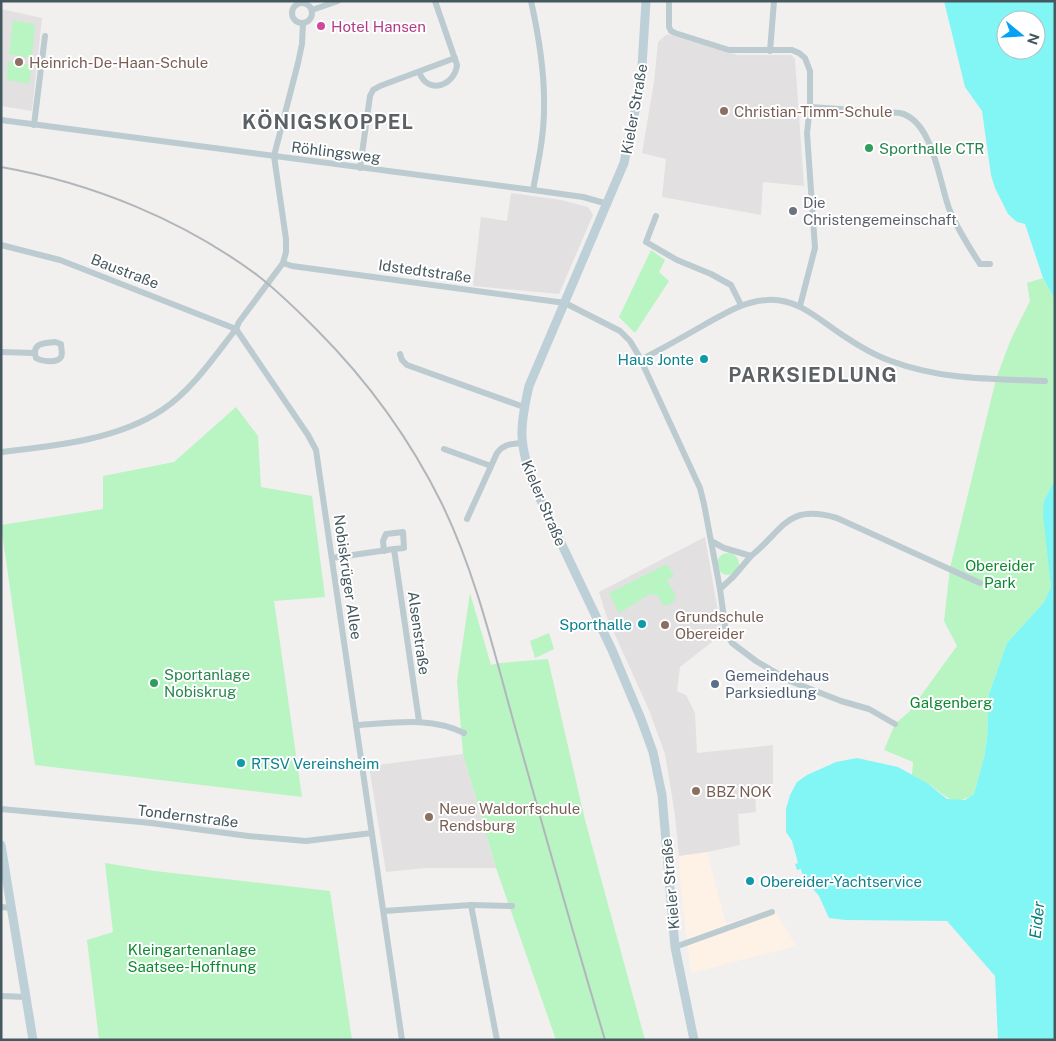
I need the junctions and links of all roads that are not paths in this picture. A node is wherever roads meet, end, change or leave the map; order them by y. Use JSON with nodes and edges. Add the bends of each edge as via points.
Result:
{"nodes":[{"id":1,"x":338,"y":1,"type":"edge"},
{"id":2,"x":435,"y":1,"type":"edge"},
{"id":3,"x":531,"y":1,"type":"edge"},
{"id":4,"x":646,"y":1,"type":"edge"},
{"id":5,"x":669,"y":1,"type":"edge"},
{"id":6,"x":774,"y":1,"type":"edge"},
{"id":7,"x":301,"y":2,"type":"edge"},
{"id":8,"x":312,"y":10,"type":"junction"},
{"id":9,"x":303,"y":23,"type":"junction"},
{"id":10,"x":45,"y":36,"type":"dead end"},
{"id":11,"x":770,"y":51,"type":"junction"},
{"id":12,"x":455,"y":58,"type":"junction"},
{"id":13,"x":419,"y":72,"type":"junction"},
{"id":14,"x":810,"y":107,"type":"junction"},
{"id":15,"x":1,"y":120,"type":"edge"},
{"id":16,"x":34,"y":125,"type":"junction"},
{"id":17,"x":274,"y":156,"type":"junction"},
{"id":18,"x":360,"y":168,"type":"junction"},
{"id":19,"x":533,"y":190,"type":"junction"},
{"id":20,"x":608,"y":204,"type":"junction"},
{"id":21,"x":656,"y":216,"type":"dead end"},
{"id":22,"x":1,"y":246,"type":"edge"},
{"id":23,"x":283,"y":263,"type":"junction"},
{"id":24,"x":990,"y":264,"type":"dead end"},
{"id":25,"x":565,"y":303,"type":"junction"},
{"id":26,"x":741,"y":305,"type":"junction"},
{"id":27,"x":800,"y":306,"type":"junction"},
{"id":28,"x":236,"y":329,"type":"junction"},
{"id":29,"x":1,"y":352,"type":"edge"},
{"id":30,"x":34,"y":353,"type":"junction"},
{"id":31,"x":400,"y":354,"type":"dead end"},
{"id":32,"x":640,"y":360,"type":"junction"},
{"id":33,"x":1045,"y":381,"type":"dead end"},
{"id":34,"x":524,"y":407,"type":"junction"},
{"id":35,"x":522,"y":444,"type":"junction"},
{"id":36,"x":444,"y":449,"type":"dead end"},
{"id":37,"x":1,"y":452,"type":"edge"},
{"id":38,"x":491,"y":466,"type":"junction"},
{"id":39,"x":467,"y":519,"type":"dead end"},
{"id":40,"x":711,"y":541,"type":"junction"},
{"id":41,"x":394,"y":549,"type":"junction"},
{"id":42,"x":384,"y":550,"type":"junction"},
{"id":43,"x":751,"y":556,"type":"junction"},
{"id":44,"x":332,"y":558,"type":"junction"},
{"id":45,"x":980,"y":583,"type":"dead end"},
{"id":46,"x":720,"y":589,"type":"junction"},
{"id":47,"x":419,"y":721,"type":"junction"},
{"id":48,"x":895,"y":724,"type":"dead end"},
{"id":49,"x":356,"y":725,"type":"junction"},
{"id":50,"x":464,"y":733,"type":"dead end"},
{"id":51,"x":1,"y":809,"type":"edge"},
{"id":52,"x":372,"y":833,"type":"junction"},
{"id":53,"x":1,"y":845,"type":"edge"},
{"id":54,"x":471,"y":906,"type":"junction"},
{"id":55,"x":512,"y":906,"type":"dead end"},
{"id":56,"x":1,"y":907,"type":"edge"},
{"id":57,"x":11,"y":908,"type":"junction"},
{"id":58,"x":384,"y":912,"type":"junction"},
{"id":59,"x":772,"y":912,"type":"dead end"},
{"id":60,"x":676,"y":947,"type":"junction"},
{"id":61,"x":1,"y":996,"type":"edge"},
{"id":62,"x":26,"y":998,"type":"junction"},
{"id":63,"x":33,"y":1040,"type":"edge"},
{"id":64,"x":402,"y":1040,"type":"edge"},
{"id":65,"x":497,"y":1040,"type":"edge"},
{"id":66,"x":694,"y":1040,"type":"edge"}],
"edges":[{"from":1,"to":8,"type":"street"},
{"from":2,"to":12,"type":"street"},
{"from":3,"to":19,"type":"street","via":[[538,30],[544,110]]},
{"from":4,"to":20,"type":"main road","name":"Kieler Straße","via":[[641,83],[624,163]]},
{"from":5,"to":11,"type":"street","via":[[669,27],[675,33],[729,50]]},
{"from":6,"to":11,"type":"street"},
{"from":7,"to":8,"type":"street"},
{"from":7,"to":9,"type":"street","via":[[293,14]]},
{"from":8,"to":9,"type":"street","via":[[310,20]]},
{"from":9,"to":17,"type":"street","via":[[298,63]]},
{"from":10,"to":16,"type":"street"},
{"from":11,"to":14,"type":"street","via":[[792,50],[805,58],[810,71]]},
{"from":12,"to":13,"type":"street"},
{"from":12,"to":13,"type":"street","via":[[456,72],[442,84],[426,84]]},
{"from":13,"to":18,"type":"street","via":[[373,90]]},
{"from":14,"to":24,"type":"street","via":[[900,113],[910,117],[928,140],[960,234],[980,264]]},
{"from":14,"to":27,"type":"street","via":[[807,133],[815,248]]},
{"from":15,"to":16,"type":"street","name":"Röhlingsweg"},
{"from":16,"to":17,"type":"street","name":"Röhlingsweg"},
{"from":17,"to":18,"type":"street","name":"Röhlingsweg"},
{"from":17,"to":23,"type":"street","via":[[286,239]]},
{"from":18,"to":19,"type":"street","name":"Röhlingsweg"},
{"from":19,"to":20,"type":"street","name":"Röhlingsweg"},
{"from":20,"to":25,"type":"main road","name":"Kieler Straße"},
{"from":21,"to":26,"type":"street","via":[[646,242],[731,285]]},
{"from":22,"to":28,"type":"street","name":"Baustraße","via":[[60,260]]},
{"from":23,"to":25,"type":"street","name":"Idstedtstraße"},
{"from":23,"to":28,"type":"street"},
{"from":25,"to":32,"type":"street","name":"Idstedtstraße","via":[[620,330]]},
{"from":25,"to":34,"type":"main road","name":"Kieler Straße","via":[[536,368]]},
{"from":26,"to":27,"type":"street","via":[[785,300]]},
{"from":26,"to":32,"type":"street"},
{"from":27,"to":33,"type":"street","via":[[850,340],[889,361],[945,376]]},
{"from":28,"to":37,"type":"street","via":[[182,393],[162,410],[134,426],[110,434]]},
{"from":28,"to":44,"type":"street","name":"Nobiskrüger Allee","via":[[316,450]]},
{"from":29,"to":30,"type":"street"},
{"from":30,"to":30,"type":"street","via":[[42,361],[58,360],[62,356],[60,344],[55,342],[40,343]]},
{"from":31,"to":34,"type":"street","via":[[407,365]]},
{"from":32,"to":40,"type":"street","name":"Idstedtstraße","via":[[700,488]]},
{"from":34,"to":35,"type":"main road","name":"Kieler Straße"},
{"from":35,"to":38,"type":"street","via":[[501,448]]},
{"from":35,"to":60,"type":"main road","name":"Kieler Straße","via":[[533,484],[612,650],[652,752],[662,795]]},
{"from":36,"to":38,"type":"street"},
{"from":38,"to":39,"type":"street"},
{"from":40,"to":43,"type":"street"},
{"from":40,"to":46,"type":"street","name":"Idstedtstraße"},
{"from":41,"to":42,"type":"street"},
{"from":41,"to":42,"type":"street","via":[[404,548],[403,532],[386,534]]},
{"from":41,"to":47,"type":"street","name":"Alsenstraße"},
{"from":42,"to":44,"type":"street"},
{"from":43,"to":45,"type":"street","via":[[789,519],[818,513],[845,521]]},
{"from":43,"to":46,"type":"street"},
{"from":44,"to":49,"type":"street","name":"Nobiskrüger Allee"},
{"from":46,"to":48,"type":"street","name":"Idstedtstraße","via":[[726,633],[737,648],[790,681],[869,709]]},
{"from":47,"to":49,"type":"street"},
{"from":47,"to":50,"type":"street","via":[[450,726]]},
{"from":49,"to":52,"type":"street","name":"Nobiskrüger Allee"},
{"from":51,"to":52,"type":"street","name":"Tondernstraße","via":[[306,841]]},
{"from":52,"to":58,"type":"street","name":"Nobiskrüger Allee"},
{"from":53,"to":57,"type":"main road"},
{"from":54,"to":55,"type":"street"},
{"from":54,"to":58,"type":"street"},
{"from":54,"to":65,"type":"street"},
{"from":56,"to":57,"type":"street"},
{"from":57,"to":62,"type":"main road"},
{"from":58,"to":64,"type":"street","name":"Nobiskrüger Allee"},
{"from":59,"to":60,"type":"street","name":"Kieler Straße"},
{"from":60,"to":66,"type":"main road","name":"Kieler Straße"},
{"from":61,"to":62,"type":"street"},
{"from":62,"to":63,"type":"main road"}]}
